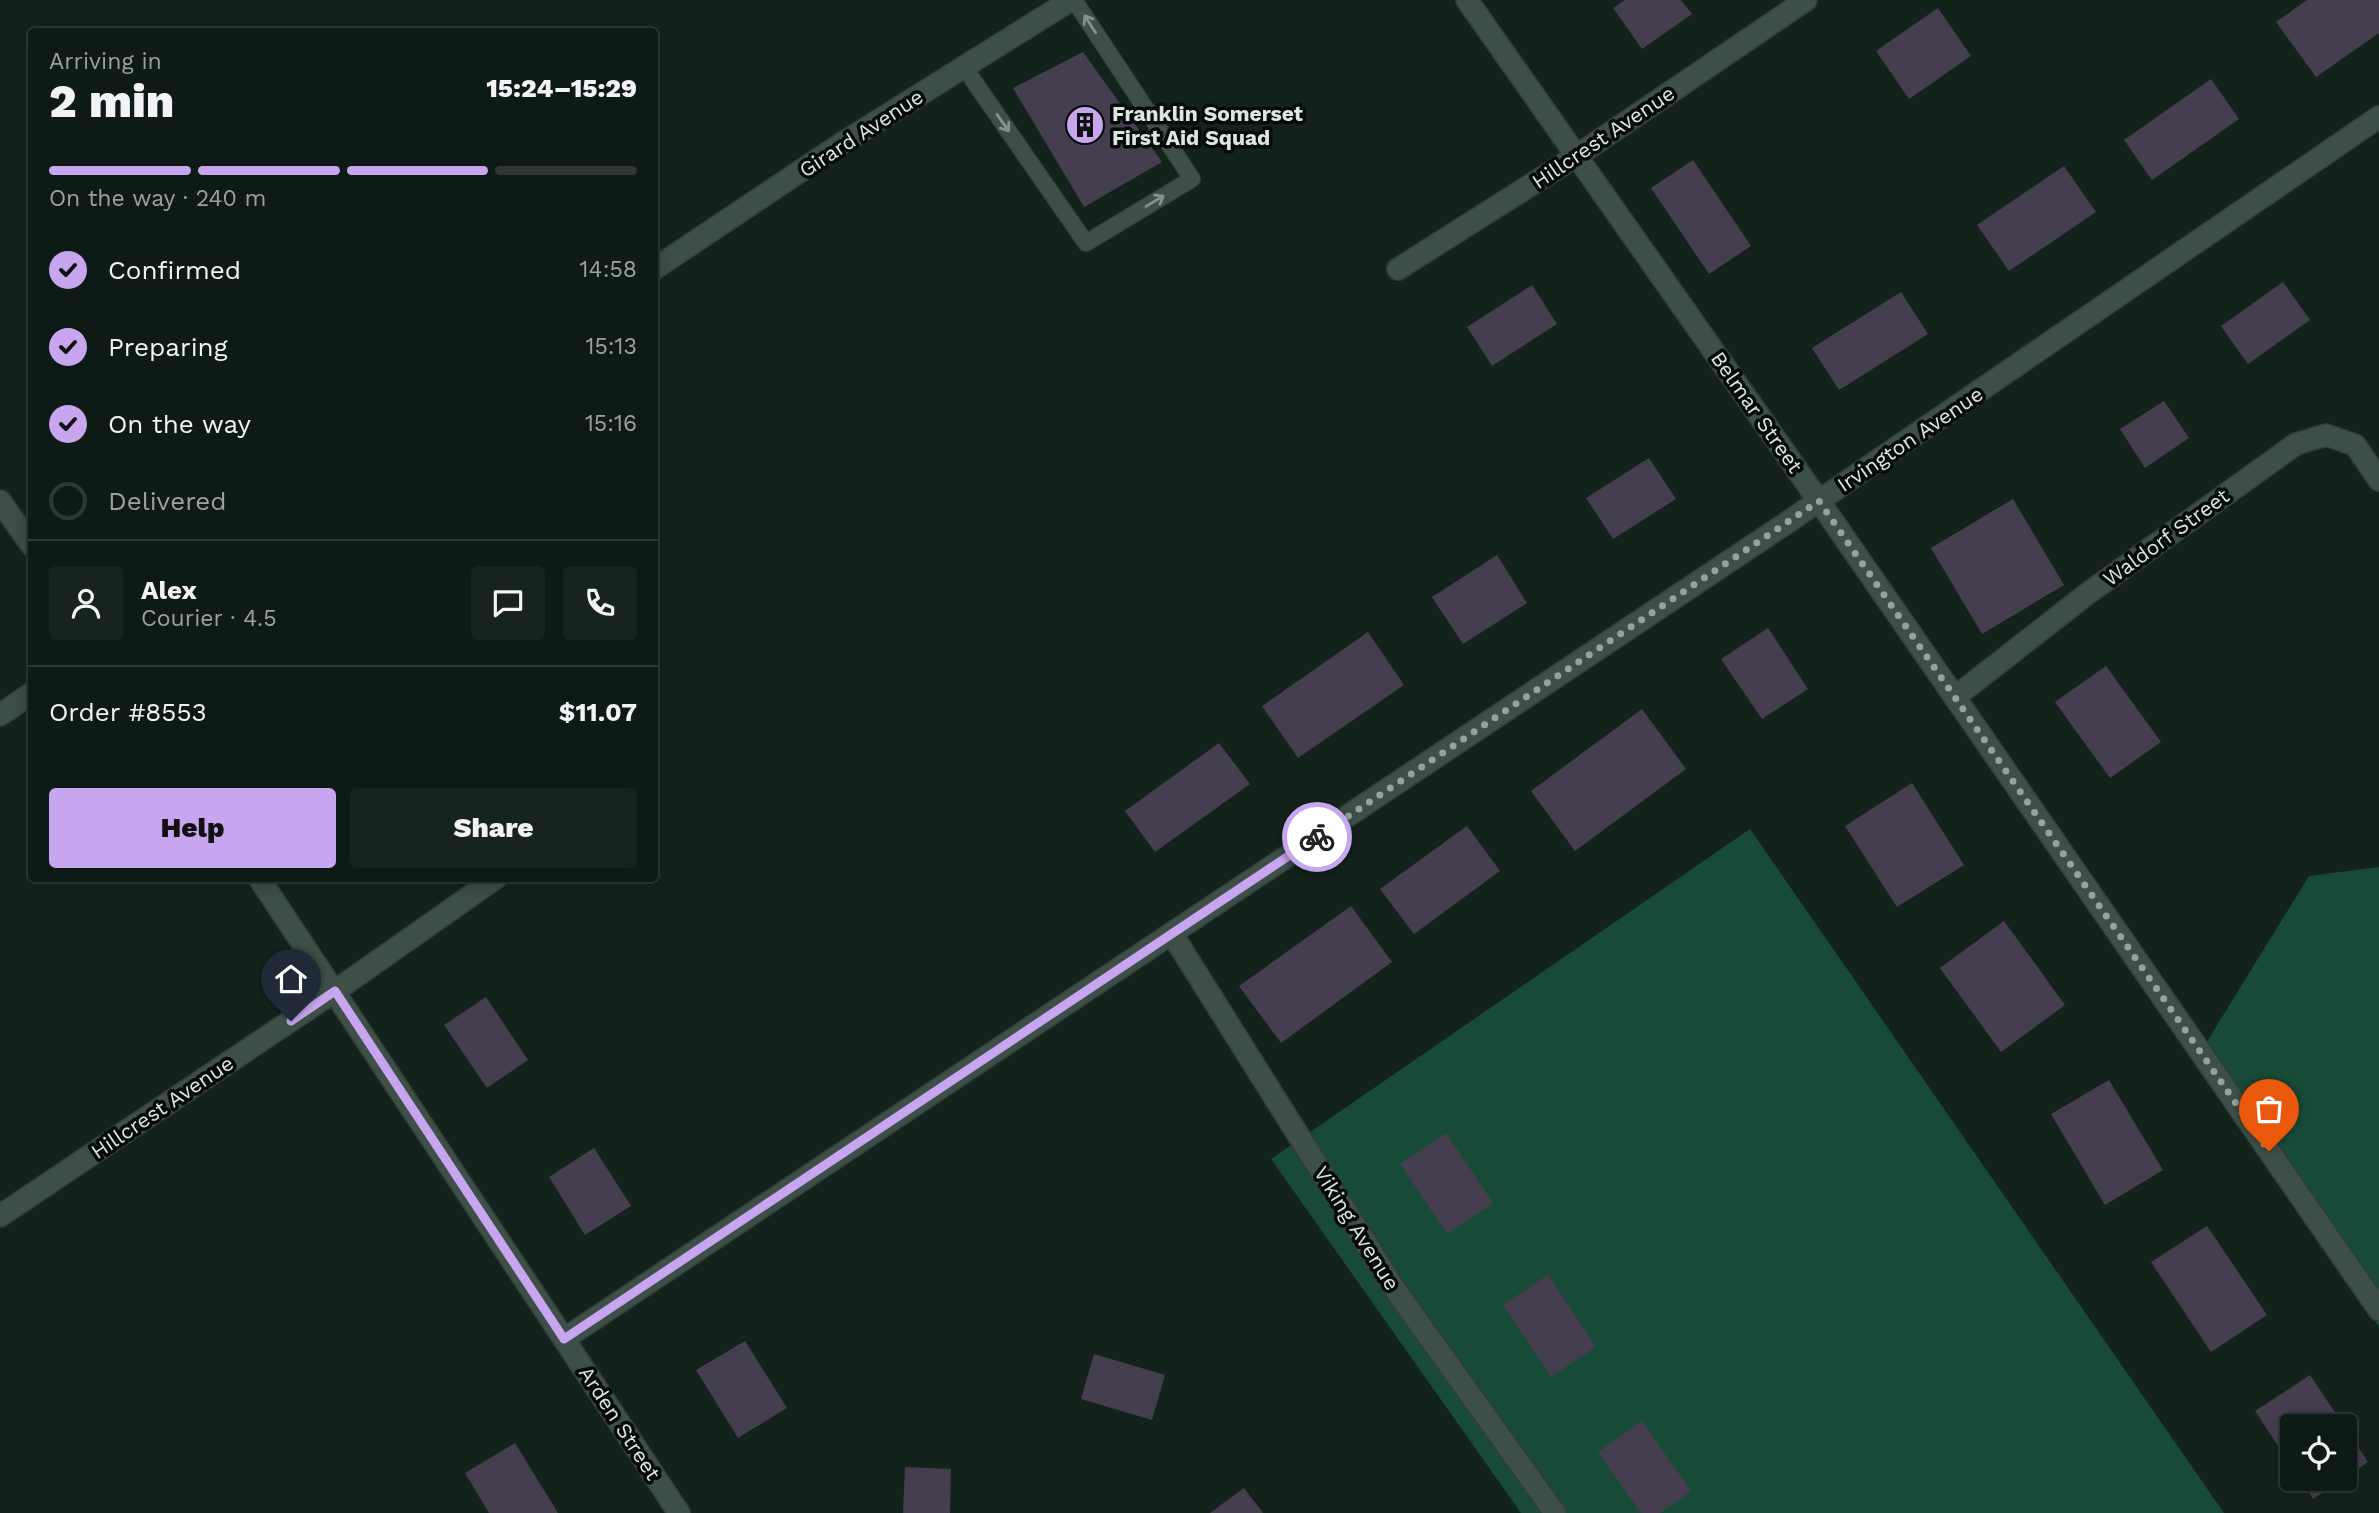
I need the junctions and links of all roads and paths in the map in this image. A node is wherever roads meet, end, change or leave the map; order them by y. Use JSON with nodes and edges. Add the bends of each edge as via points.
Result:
{"nodes":[{"id":1,"x":1072,"y":0,"type":"edge"},
{"id":2,"x":1467,"y":0,"type":"edge"},
{"id":3,"x":1806,"y":0,"type":"edge"},
{"id":4,"x":964,"y":67,"type":"junction"},
{"id":5,"x":2379,"y":117,"type":"edge"},
{"id":6,"x":1578,"y":155,"type":"junction"},
{"id":7,"x":658,"y":266,"type":"edge"},
{"id":8,"x":1398,"y":269,"type":"dead end"},
{"id":9,"x":2379,"y":480,"type":"edge"},
{"id":10,"x":0,"y":501,"type":"edge"},
{"id":11,"x":1819,"y":501,"type":"junction"},
{"id":12,"x":28,"y":540,"type":"edge"},
{"id":13,"x":28,"y":696,"type":"edge"},
{"id":14,"x":1955,"y":697,"type":"junction"},
{"id":15,"x":0,"y":715,"type":"edge"},
{"id":16,"x":262,"y":882,"type":"edge"},
{"id":17,"x":490,"y":882,"type":"edge"},
{"id":18,"x":1172,"y":934,"type":"junction"},
{"id":19,"x":335,"y":991,"type":"junction"},
{"id":20,"x":0,"y":1216,"type":"edge"},
{"id":21,"x":2379,"y":1310,"type":"edge"},
{"id":22,"x":564,"y":1339,"type":"junction"},
{"id":23,"x":680,"y":1513,"type":"edge"},
{"id":24,"x":1555,"y":1513,"type":"edge"}],
"edges":[{"from":1,"to":4,"type":"street","name":"Girard Avenue"},
{"from":4,"to":1,"type":"lane","one_way":true,"via":[[1086,243],[1192,179]]},
{"from":2,"to":6,"type":"street","name":"Belmar Street"},
{"from":3,"to":6,"type":"street","name":"Hillcrest Avenue"},
{"from":4,"to":7,"type":"street","name":"Girard Avenue"},
{"from":5,"to":11,"type":"street","name":"Irvington Avenue"},
{"from":6,"to":8,"type":"street","name":"Hillcrest Avenue"},
{"from":6,"to":11,"type":"street","name":"Belmar Street"},
{"from":9,"to":14,"type":"street","name":"Waldorf Street","via":[[2355,445],[2326,435],[2296,444],[2087,594]]},
{"from":10,"to":12,"type":"street"},
{"from":11,"to":14,"type":"street","name":"Belmar Street"},
{"from":11,"to":18,"type":"street","name":"Irvington Avenue"},
{"from":13,"to":15,"type":"street"},
{"from":14,"to":21,"type":"street","name":"Belmar Street"},
{"from":16,"to":19,"type":"street","name":"Arden Street"},
{"from":17,"to":19,"type":"street","name":"Hillcrest Avenue"},
{"from":18,"to":22,"type":"street","name":"Irvington Avenue"},
{"from":18,"to":24,"type":"street","name":"Viking Avenue","via":[[1396,1291]]},
{"from":19,"to":20,"type":"street","name":"Hillcrest Avenue"},
{"from":19,"to":22,"type":"street","name":"Arden Street"},
{"from":22,"to":23,"type":"street","name":"Arden Street"}]}
